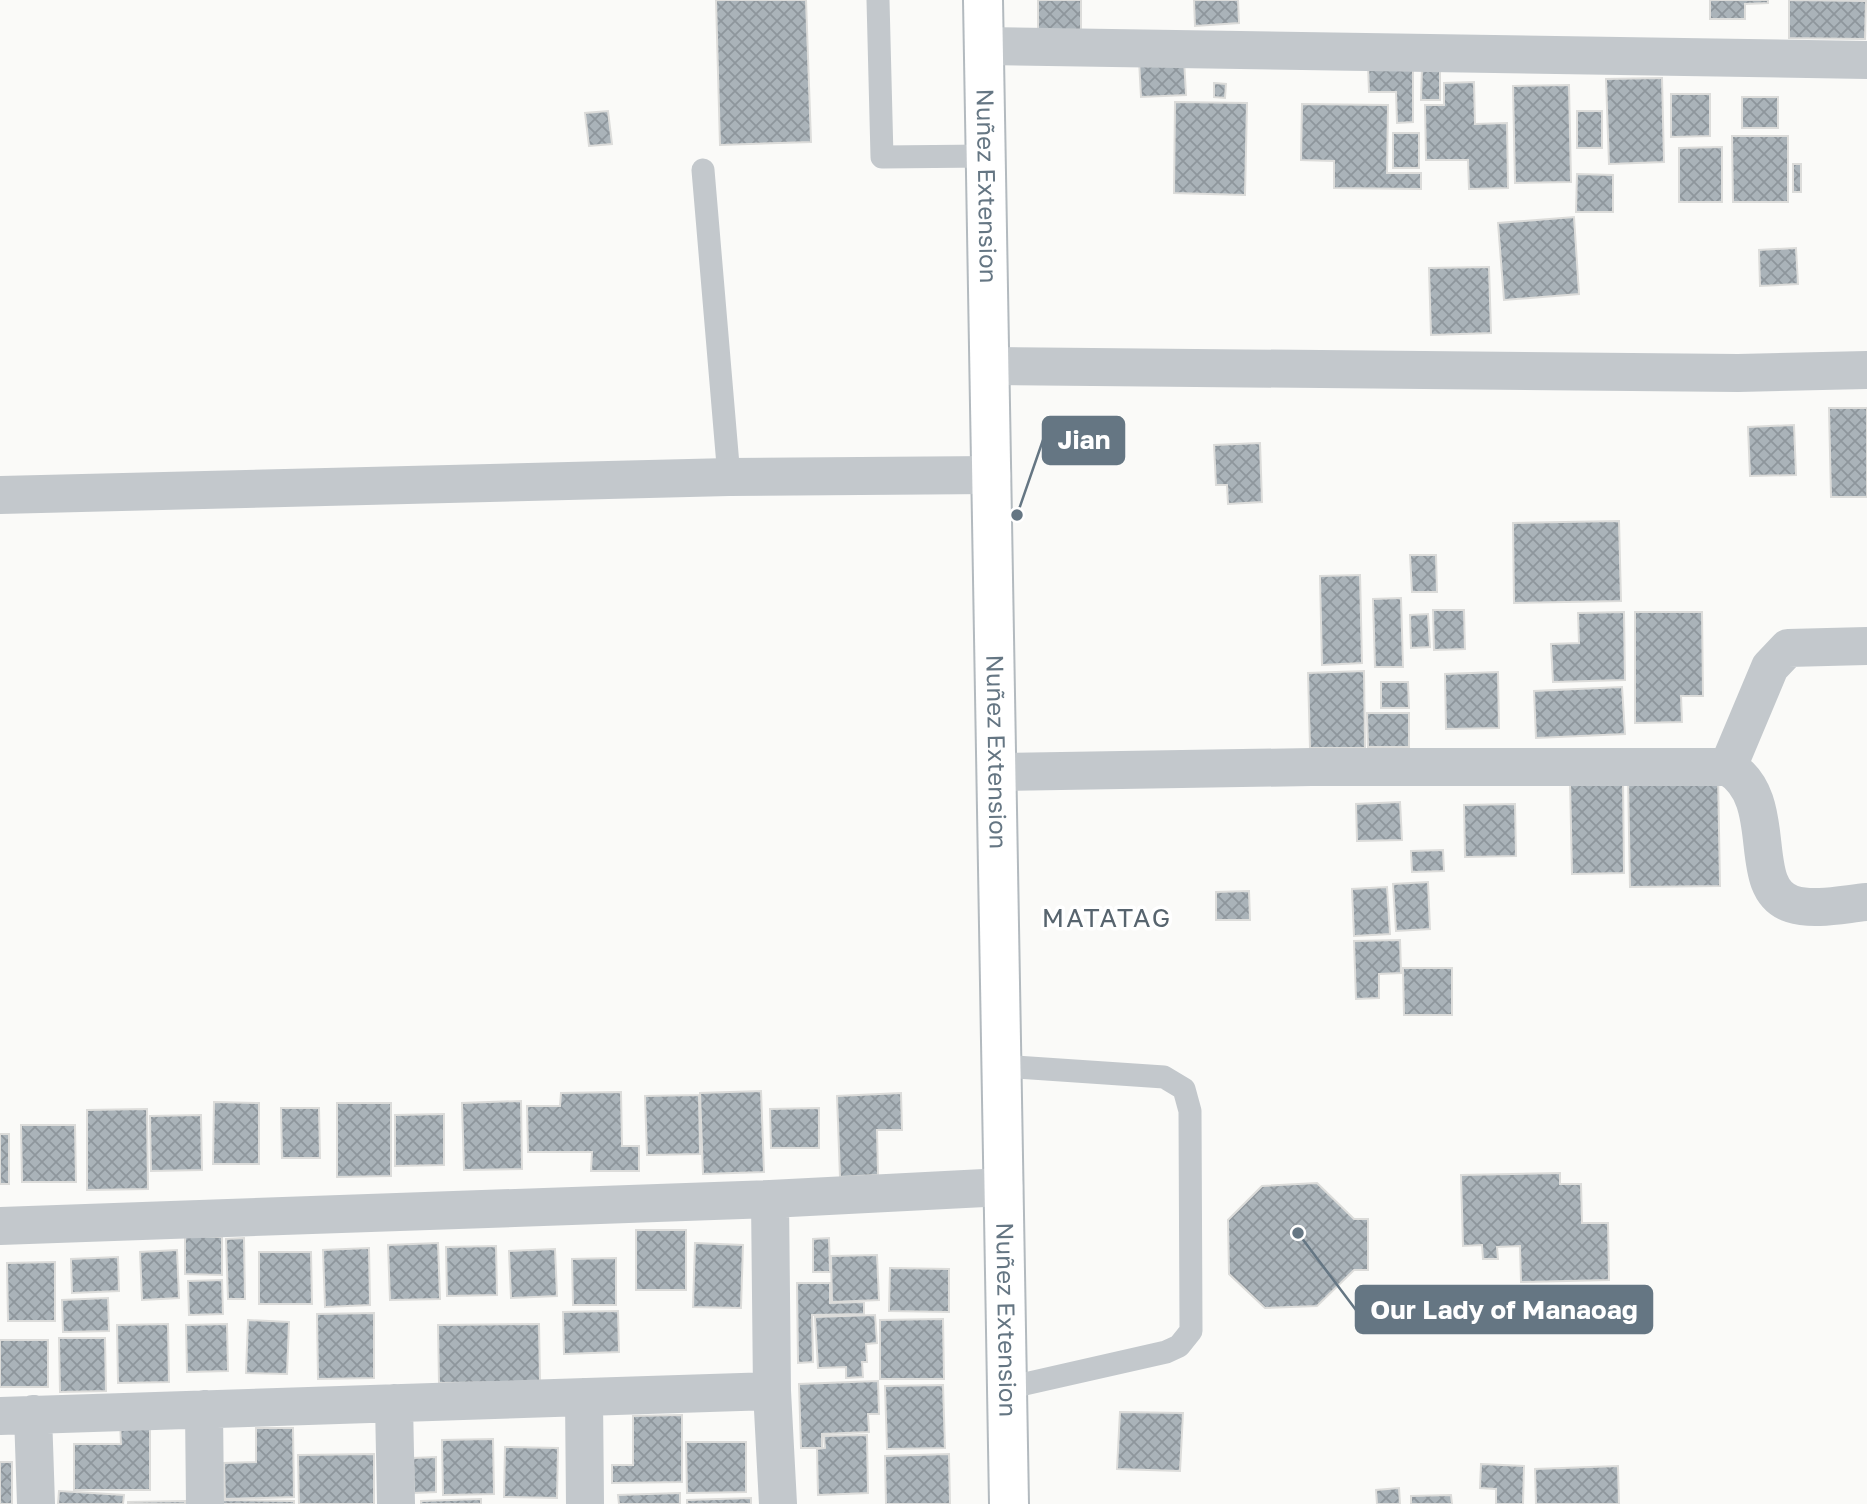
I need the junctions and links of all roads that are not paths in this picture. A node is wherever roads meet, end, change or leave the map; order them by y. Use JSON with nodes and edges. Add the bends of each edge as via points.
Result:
{"nodes":[{"id":1,"x":878,"y":0,"type":"edge"},
{"id":2,"x":983,"y":0,"type":"edge"},
{"id":3,"x":984,"y":46,"type":"junction"},
{"id":4,"x":1867,"y":60,"type":"edge"},
{"id":5,"x":986,"y":156,"type":"junction"},
{"id":6,"x":703,"y":170,"type":"dead end"},
{"id":7,"x":990,"y":366,"type":"junction"},
{"id":8,"x":1867,"y":370,"type":"edge"},
{"id":9,"x":992,"y":475,"type":"junction"},
{"id":10,"x":729,"y":477,"type":"junction"},
{"id":11,"x":0,"y":495,"type":"edge"},
{"id":12,"x":1867,"y":646,"type":"edge"},
{"id":13,"x":1728,"y":767,"type":"junction"},
{"id":14,"x":997,"y":772,"type":"junction"},
{"id":15,"x":1867,"y":902,"type":"edge"},
{"id":16,"x":1002,"y":1066,"type":"junction"},
{"id":17,"x":1004,"y":1187,"type":"junction"},
{"id":18,"x":770,"y":1199,"type":"junction"},
{"id":19,"x":0,"y":1226,"type":"edge"},
{"id":20,"x":1007,"y":1388,"type":"junction"},
{"id":21,"x":772,"y":1391,"type":"junction"},
{"id":22,"x":584,"y":1396,"type":"junction"},
{"id":23,"x":394,"y":1403,"type":"junction"},
{"id":24,"x":204,"y":1409,"type":"junction"},
{"id":25,"x":17,"y":1415,"type":"edge"},
{"id":26,"x":36,"y":1504,"type":"edge"},
{"id":27,"x":205,"y":1504,"type":"edge"},
{"id":28,"x":396,"y":1504,"type":"edge"},
{"id":29,"x":585,"y":1504,"type":"edge"},
{"id":30,"x":778,"y":1504,"type":"edge"},
{"id":31,"x":1009,"y":1504,"type":"edge"}],
"edges":[{"from":1,"to":5,"type":"lane","via":[[882,158]]},
{"from":2,"to":3,"type":"street","name":"Nuñez Extension"},
{"from":3,"to":4,"type":"street"},
{"from":3,"to":5,"type":"street","name":"Nuñez Extension"},
{"from":5,"to":7,"type":"street","name":"Nuñez Extension"},
{"from":6,"to":10,"type":"lane"},
{"from":7,"to":8,"type":"street","via":[[1738,373]]},
{"from":7,"to":9,"type":"street","name":"Nuñez Extension"},
{"from":9,"to":10,"type":"street"},
{"from":9,"to":14,"type":"street","name":"Nuñez Extension"},
{"from":10,"to":11,"type":"street"},
{"from":12,"to":13,"type":"street","via":[[1788,649],[1770,667]]},
{"from":13,"to":14,"type":"street"},
{"from":13,"to":15,"type":"street","via":[[1750,785],[1773,891],[1802,906]]},
{"from":14,"to":16,"type":"street","name":"Nuñez Extension"},
{"from":16,"to":17,"type":"street","name":"Nuñez Extension"},
{"from":16,"to":20,"type":"lane","via":[[1164,1077],[1184,1089],[1190,1111],[1191,1331],[1179,1346],[1166,1352]]},
{"from":17,"to":18,"type":"street"},
{"from":17,"to":20,"type":"street","name":"Nuñez Extension"},
{"from":18,"to":19,"type":"street"},
{"from":18,"to":21,"type":"street"},
{"from":20,"to":31,"type":"street","name":"Nuñez Extension"},
{"from":21,"to":22,"type":"street"},
{"from":21,"to":30,"type":"street"},
{"from":22,"to":23,"type":"street"},
{"from":22,"to":29,"type":"street"},
{"from":23,"to":24,"type":"street"},
{"from":23,"to":28,"type":"street"},
{"from":24,"to":25,"type":"street"},
{"from":24,"to":27,"type":"street"},
{"from":25,"to":26,"type":"street"}]}
